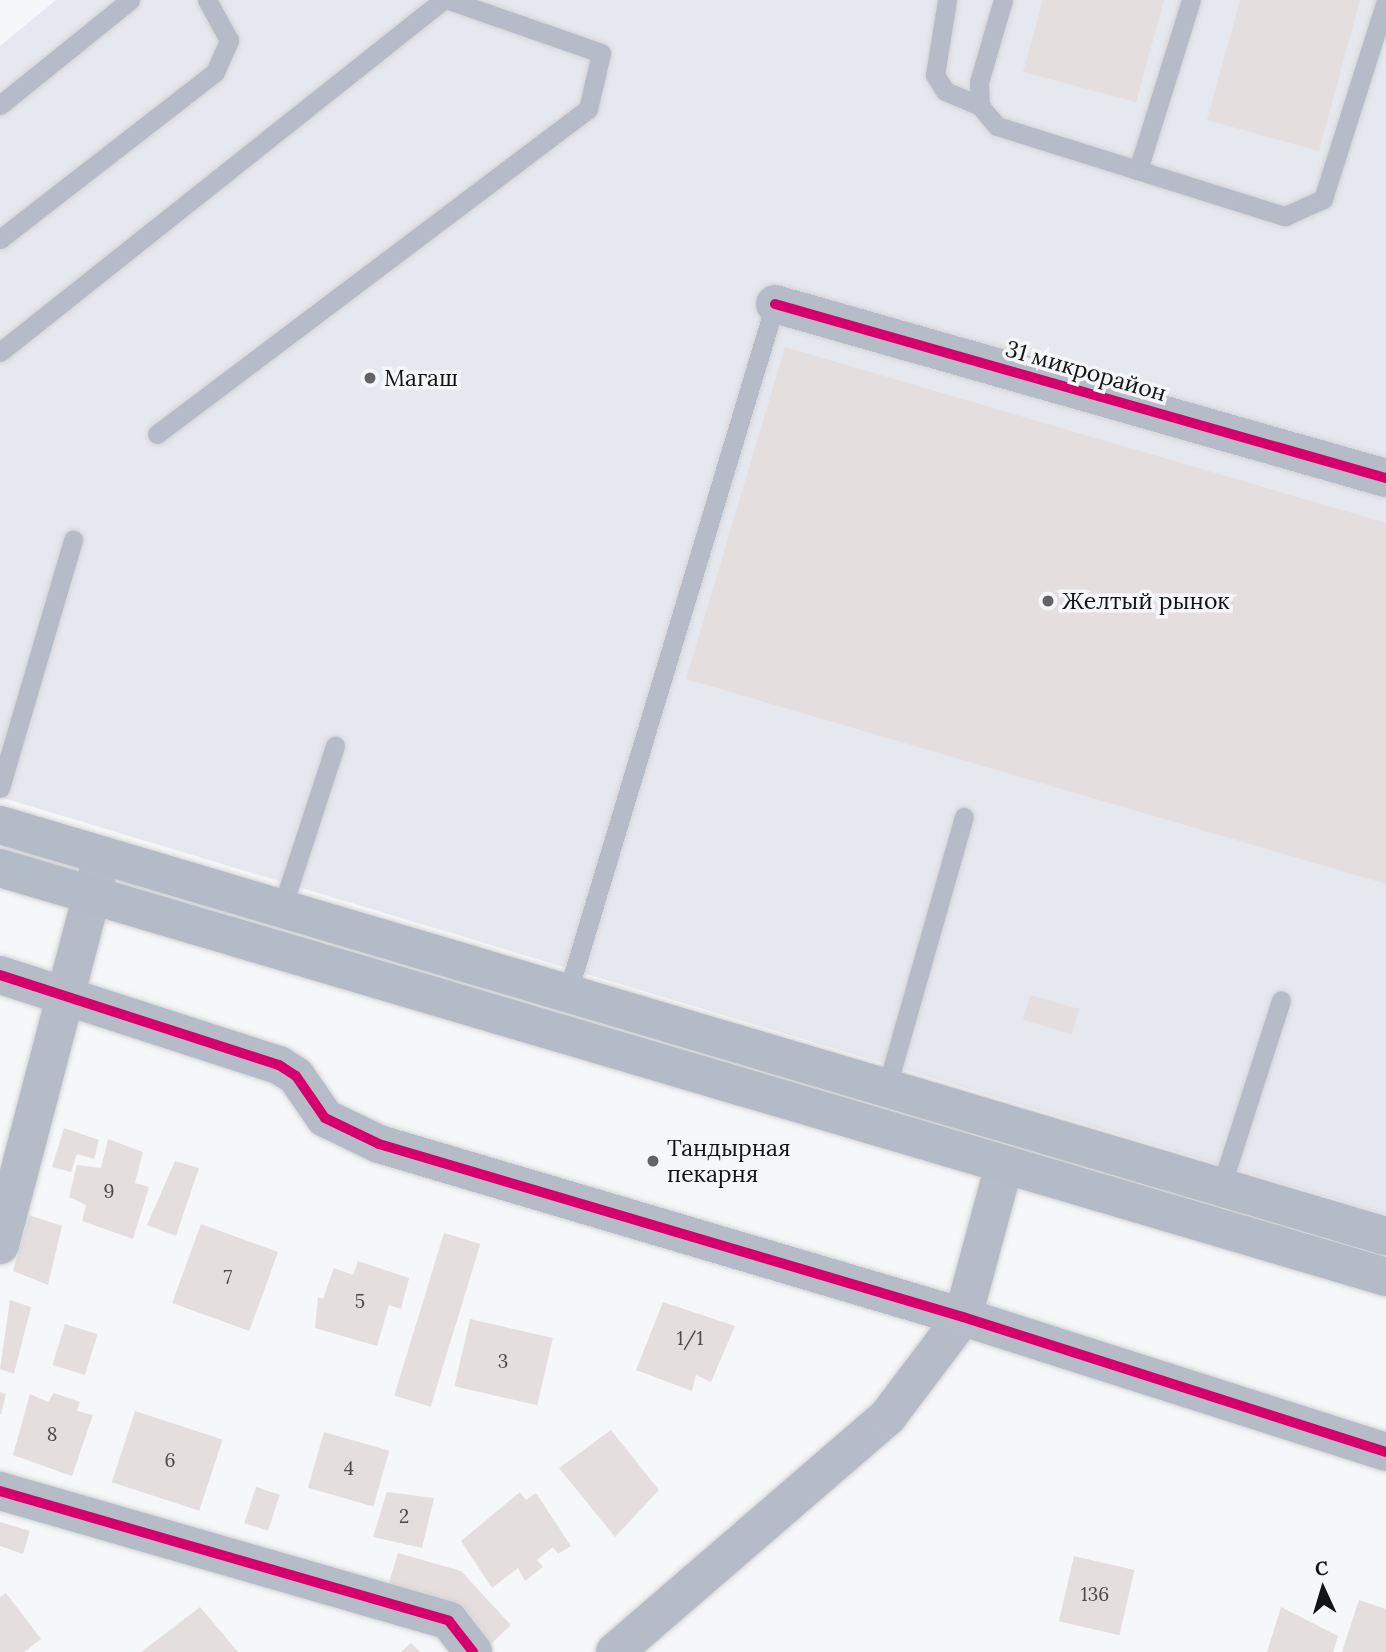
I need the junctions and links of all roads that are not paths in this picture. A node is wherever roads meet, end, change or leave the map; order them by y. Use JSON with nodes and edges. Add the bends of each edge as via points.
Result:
{"nodes":[{"id":1,"x":130,"y":0,"type":"edge"},
{"id":2,"x":207,"y":0,"type":"edge"},
{"id":3,"x":443,"y":0,"type":"edge"},
{"id":4,"x":449,"y":0,"type":"edge"},
{"id":5,"x":947,"y":0,"type":"edge"},
{"id":6,"x":1003,"y":0,"type":"edge"},
{"id":7,"x":1191,"y":0,"type":"edge"},
{"id":8,"x":1386,"y":0,"type":"edge"},
{"id":9,"x":0,"y":105,"type":"edge"},
{"id":10,"x":980,"y":106,"type":"junction"},
{"id":11,"x":1138,"y":170,"type":"junction"},
{"id":12,"x":0,"y":239,"type":"edge"},
{"id":13,"x":775,"y":304,"type":"joint"},
{"id":14,"x":0,"y":352,"type":"edge"},
{"id":15,"x":157,"y":434,"type":"dead end"},
{"id":16,"x":1386,"y":478,"type":"edge"},
{"id":17,"x":73,"y":540,"type":"dead end"},
{"id":18,"x":335,"y":747,"type":"dead end"},
{"id":19,"x":0,"y":788,"type":"edge"},
{"id":20,"x":964,"y":817,"type":"dead end"},
{"id":21,"x":0,"y":825,"type":"edge"},
{"id":22,"x":102,"y":856,"type":"junction"},
{"id":23,"x":0,"y":868,"type":"edge"},
{"id":24,"x":90,"y":896,"type":"junction"},
{"id":25,"x":281,"y":911,"type":"junction"},
{"id":26,"x":0,"y":975,"type":"edge"},
{"id":27,"x":566,"y":995,"type":"junction"},
{"id":28,"x":67,"y":997,"type":"junction"},
{"id":29,"x":1281,"y":1000,"type":"dead end"},
{"id":30,"x":886,"y":1090,"type":"junction"},
{"id":31,"x":1004,"y":1165,"type":"junction"},
{"id":32,"x":1221,"y":1187,"type":"junction"},
{"id":33,"x":1386,"y":1236,"type":"edge"},
{"id":34,"x":0,"y":1245,"type":"edge"},
{"id":35,"x":1386,"y":1277,"type":"edge"},
{"id":36,"x":963,"y":1317,"type":"junction"},
{"id":37,"x":1386,"y":1452,"type":"edge"},
{"id":38,"x":0,"y":1491,"type":"edge"},
{"id":39,"x":473,"y":1652,"type":"edge"},
{"id":40,"x":615,"y":1652,"type":"edge"}],
"edges":[{"from":1,"to":9,"type":"lane"},
{"from":2,"to":12,"type":"lane","via":[[229,40],[215,72]]},
{"from":3,"to":14,"type":"lane"},
{"from":4,"to":15,"type":"lane","via":[[601,53],[588,109]]},
{"from":5,"to":10,"type":"lane","via":[[935,75],[945,91]]},
{"from":6,"to":10,"type":"lane","via":[[979,82]]},
{"from":7,"to":11,"type":"lane"},
{"from":8,"to":11,"type":"lane","via":[[1323,199],[1305,212],[1286,216]]},
{"from":10,"to":11,"type":"lane","via":[[997,126]]},
{"from":13,"to":16,"type":"street","name":"31 микрорайон"},
{"from":13,"to":27,"type":"lane"},
{"from":17,"to":19,"type":"lane"},
{"from":18,"to":25,"type":"lane"},
{"from":20,"to":30,"type":"lane"},
{"from":21,"to":22,"type":"main road"},
{"from":22,"to":24,"type":"street"},
{"from":22,"to":25,"type":"main road"},
{"from":23,"to":24,"type":"main road"},
{"from":24,"to":28,"type":"street"},
{"from":24,"to":31,"type":"main road"},
{"from":25,"to":27,"type":"main road"},
{"from":26,"to":28,"type":"street"},
{"from":27,"to":30,"type":"main road"},
{"from":28,"to":34,"type":"street"},
{"from":28,"to":36,"type":"street","via":[[279,1065],[296,1076],[325,1118],[379,1144]]},
{"from":29,"to":32,"type":"lane"},
{"from":30,"to":32,"type":"main road"},
{"from":31,"to":35,"type":"main road"},
{"from":31,"to":36,"type":"street"},
{"from":32,"to":33,"type":"main road"},
{"from":36,"to":37,"type":"street"},
{"from":36,"to":40,"type":"street","via":[[888,1416]]},
{"from":38,"to":39,"type":"street","via":[[449,1621]]}]}
